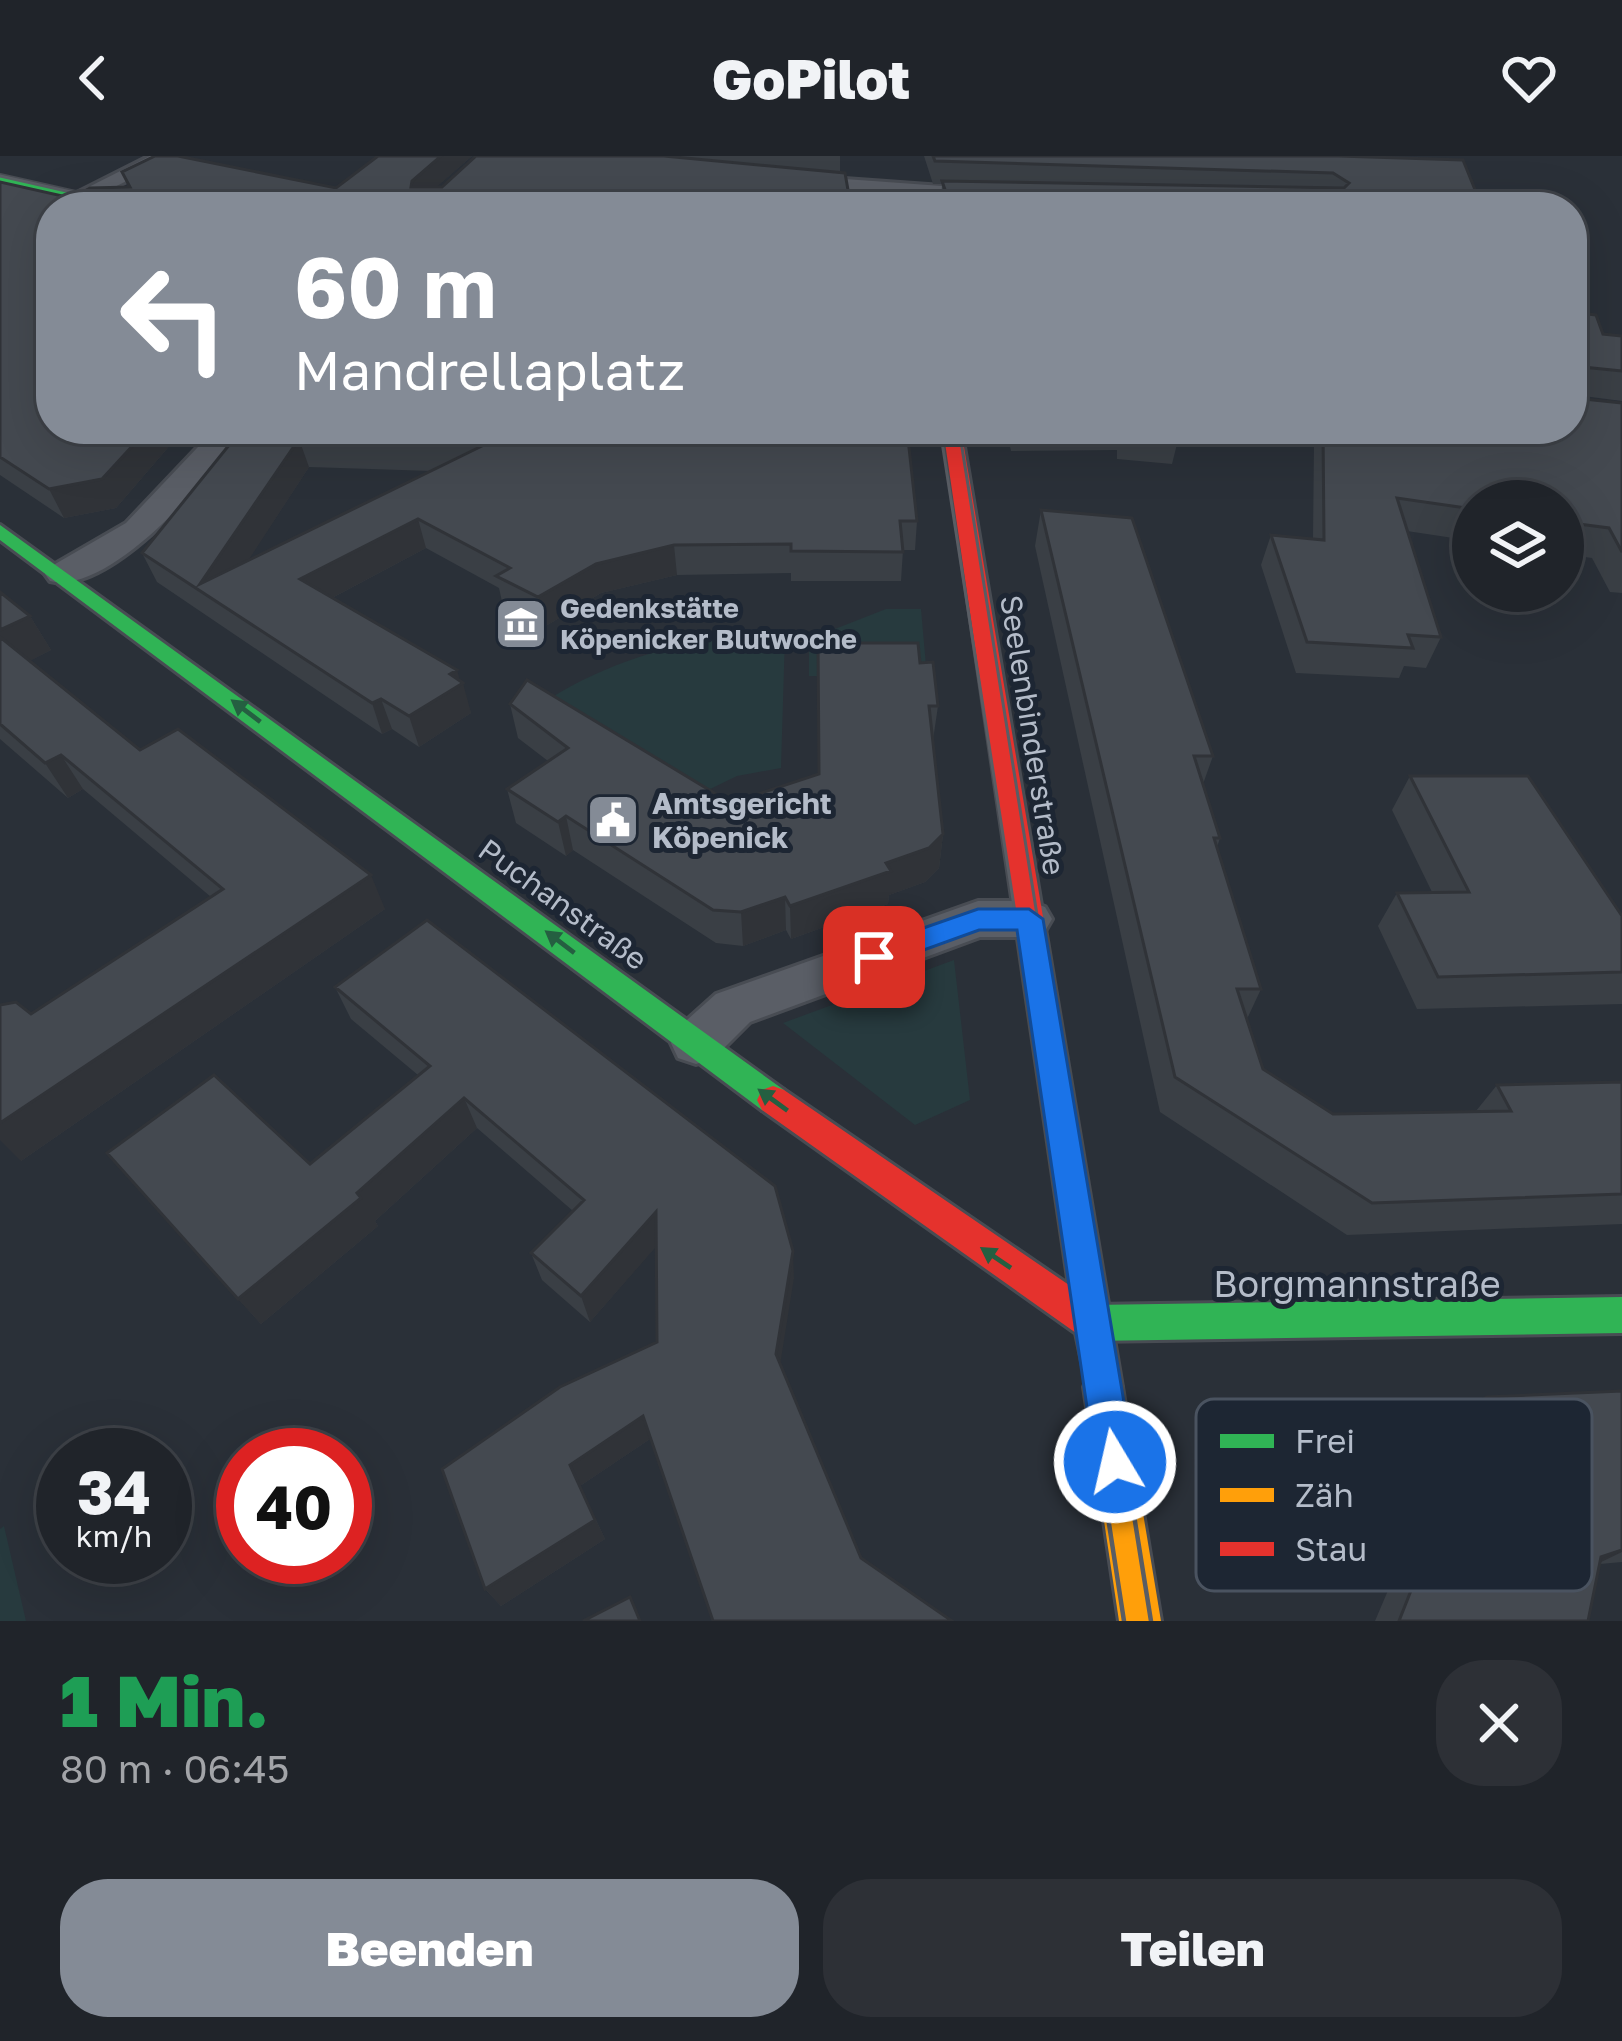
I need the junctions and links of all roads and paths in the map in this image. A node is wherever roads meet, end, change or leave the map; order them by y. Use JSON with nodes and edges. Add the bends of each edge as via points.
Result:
{"nodes":[{"id":1,"x":166,"y":156,"type":"edge"},
{"id":2,"x":762,"y":178,"type":"edge"},
{"id":3,"x":3,"y":180,"type":"edge"},
{"id":4,"x":896,"y":190,"type":"edge"},
{"id":5,"x":53,"y":192,"type":"edge"},
{"id":6,"x":91,"y":192,"type":"edge"},
{"id":7,"x":932,"y":192,"type":"edge"},
{"id":8,"x":217,"y":444,"type":"edge"},
{"id":9,"x":954,"y":444,"type":"edge"},
{"id":10,"x":0,"y":531,"type":"edge"},
{"id":11,"x":62,"y":574,"type":"junction"},
{"id":12,"x":1029,"y":919,"type":"junction"},
{"id":13,"x":696,"y":1043,"type":"junction"},
{"id":14,"x":1622,"y":1315,"type":"edge"},
{"id":15,"x":1093,"y":1323,"type":"junction"},
{"id":16,"x":1139,"y":1621,"type":"edge"}],
"edges":[{"from":1,"to":6,"type":"street"},
{"from":2,"to":4,"type":"street"},
{"from":3,"to":5,"type":"street"},
{"from":4,"to":7,"type":"street"},
{"from":8,"to":11,"type":"street","via":[[154,520]]},
{"from":9,"to":12,"type":"street","name":"Seelenbinderstraße"},
{"from":10,"to":11,"type":"street","name":"Puchanstraße"},
{"from":13,"to":11,"type":"street","name":"Puchanstraße","one_way":true},
{"from":12,"to":13,"type":"street","via":[[978,919],[733,1008]]},
{"from":12,"to":15,"type":"street","name":"Seelenbinderstraße"},
{"from":15,"to":13,"type":"street","name":"Puchanstraße","one_way":true},
{"from":14,"to":15,"type":"street","name":"Borgmannstraße"},
{"from":15,"to":16,"type":"street","name":"Seelenbinderstraße"}]}
